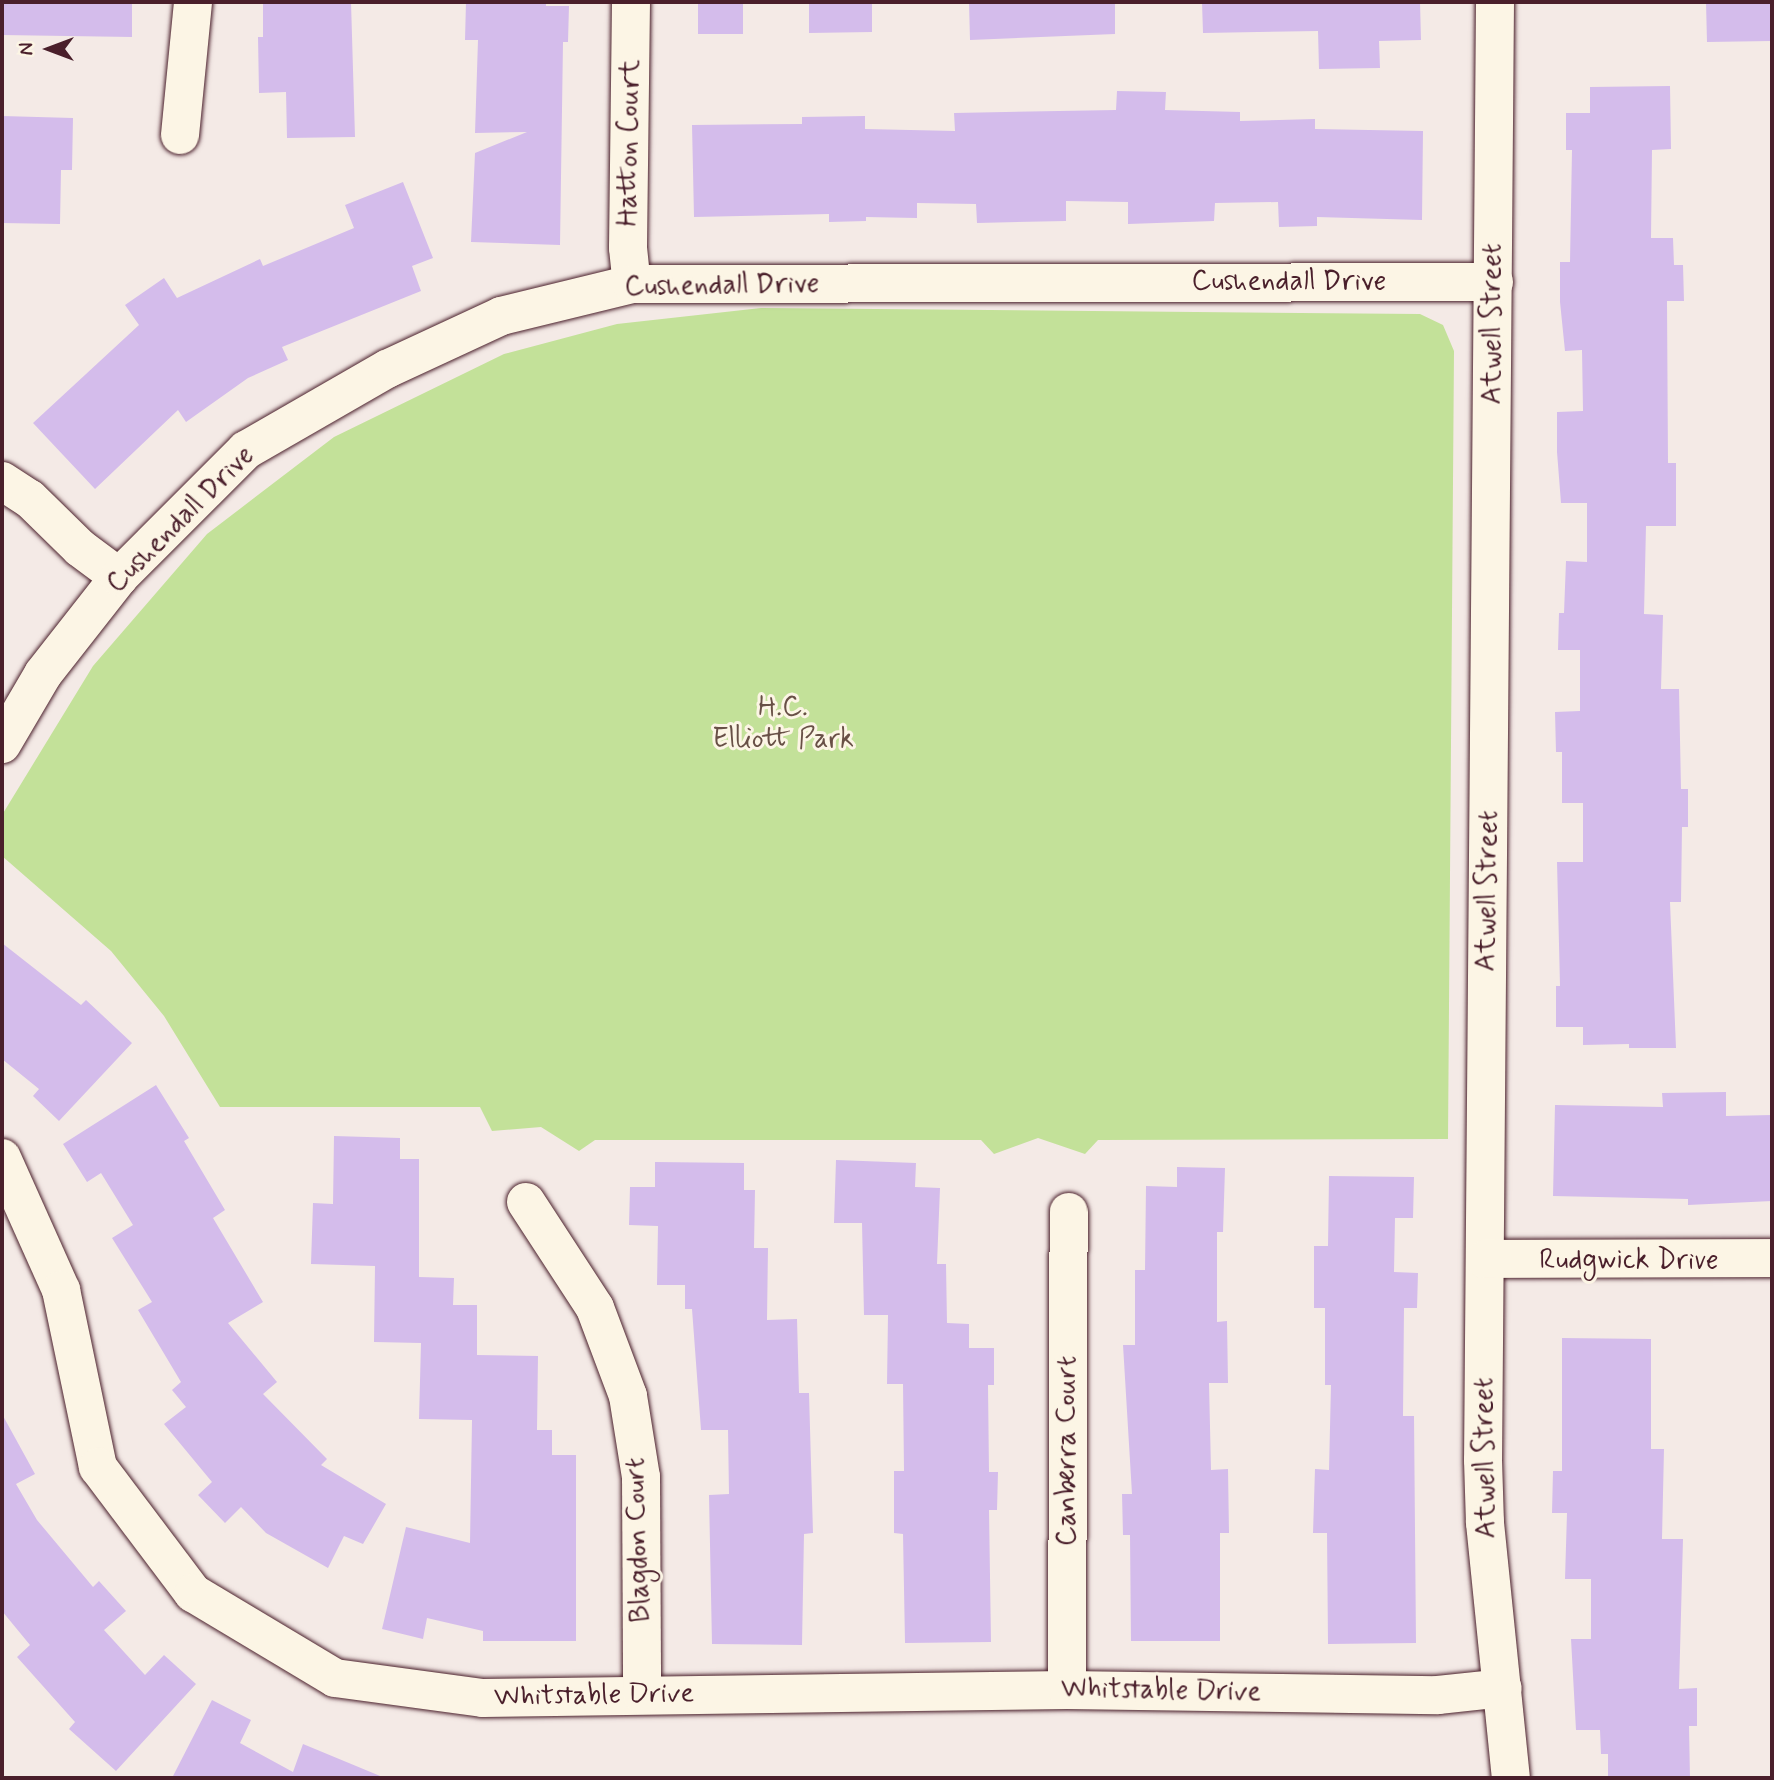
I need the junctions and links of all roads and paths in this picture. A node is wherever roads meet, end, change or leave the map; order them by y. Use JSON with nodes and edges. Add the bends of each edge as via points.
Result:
{"nodes":[{"id":1,"x":193,"y":2,"type":"edge"},
{"id":2,"x":631,"y":2,"type":"edge"},
{"id":3,"x":1495,"y":2,"type":"edge"},
{"id":4,"x":180,"y":135,"type":"dead end"},
{"id":5,"x":1494,"y":282,"type":"junction"},
{"id":6,"x":632,"y":284,"type":"junction"},
{"id":7,"x":2,"y":481,"type":"edge"},
{"id":8,"x":120,"y":577,"type":"junction"},
{"id":9,"x":2,"y":744,"type":"edge"},
{"id":10,"x":2,"y":1158,"type":"edge"},
{"id":11,"x":526,"y":1202,"type":"dead end"},
{"id":12,"x":1069,"y":1212,"type":"dead end"},
{"id":13,"x":1772,"y":1258,"type":"edge"},
{"id":14,"x":1485,"y":1259,"type":"junction"},
{"id":15,"x":1503,"y":1688,"type":"junction"},
{"id":16,"x":1067,"y":1690,"type":"junction"},
{"id":17,"x":642,"y":1695,"type":"junction"},
{"id":18,"x":1511,"y":1778,"type":"edge"}],
"edges":[{"from":1,"to":4,"type":"street"},
{"from":2,"to":6,"type":"street","name":"Hatton Court","via":[[628,248]]},
{"from":3,"to":5,"type":"street","name":"Atwell Street"},
{"from":5,"to":6,"type":"street","name":"Cushendall Drive"},
{"from":5,"to":14,"type":"street","name":"Atwell Street"},
{"from":6,"to":8,"type":"street","name":"Cushendall Drive","via":[[501,316],[387,369],[246,450]]},
{"from":7,"to":8,"type":"street","via":[[30,499],[80,548]]},
{"from":8,"to":9,"type":"street","name":"Cushendall Drive","via":[[43,674]]},
{"from":10,"to":17,"type":"street","name":"Whitstable Drive","via":[[61,1290],[98,1467],[193,1593],[335,1678],[483,1698]]},
{"from":11,"to":17,"type":"street","name":"Blagdon Court","via":[[595,1308],[628,1396],[641,1477]]},
{"from":12,"to":16,"type":"street","name":"Canberra Court"},
{"from":13,"to":14,"type":"street","name":"Rudgwick Drive"},
{"from":14,"to":15,"type":"street","name":"Atwell Street","via":[[1485,1522]]},
{"from":15,"to":16,"type":"street","name":"Whitstable Drive","via":[[1438,1695]]},
{"from":15,"to":18,"type":"street","name":"Atwell Street"},
{"from":16,"to":17,"type":"street","name":"Whitstable Drive"}]}
